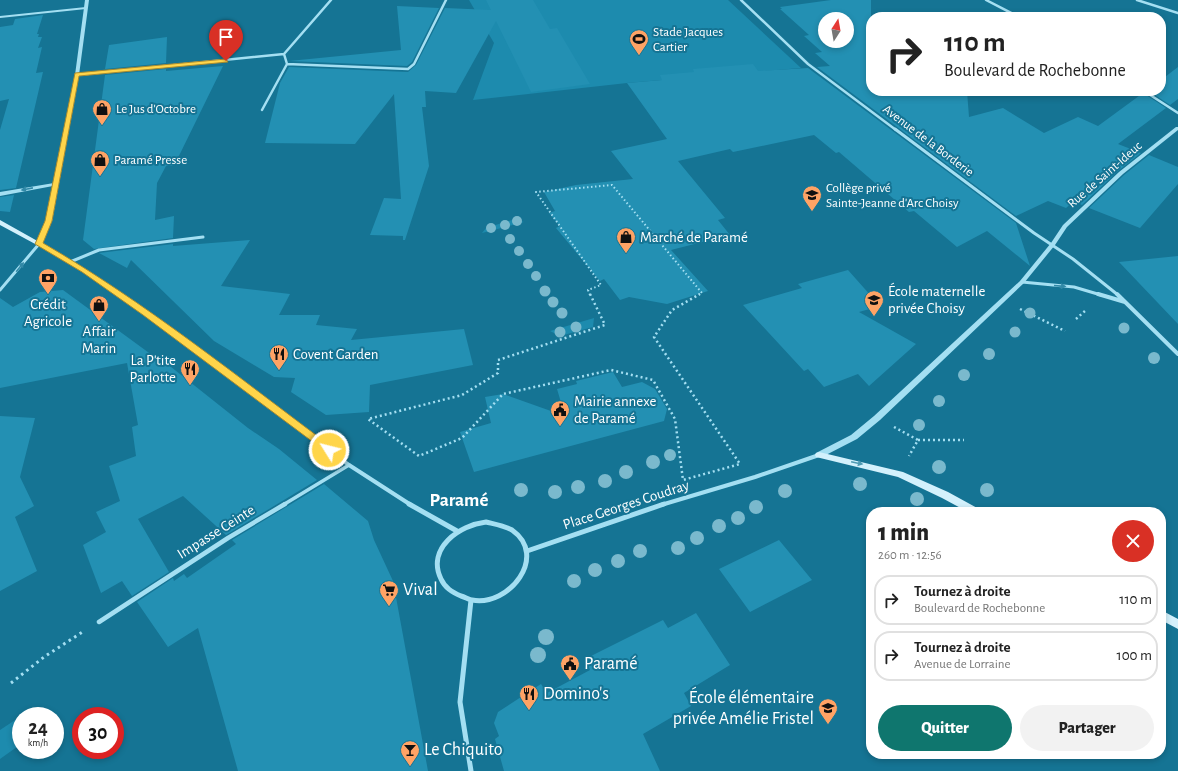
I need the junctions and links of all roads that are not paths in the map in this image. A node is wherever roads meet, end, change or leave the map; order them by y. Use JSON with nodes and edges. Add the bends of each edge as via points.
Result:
{"nodes":[{"id":1,"x":87,"y":0,"type":"edge"},
{"id":2,"x":331,"y":0,"type":"edge"},
{"id":3,"x":446,"y":0,"type":"edge"},
{"id":4,"x":741,"y":0,"type":"edge"},
{"id":5,"x":986,"y":0,"type":"edge"},
{"id":6,"x":1137,"y":0,"type":"edge"},
{"id":7,"x":86,"y":8,"type":"junction"},
{"id":8,"x":1009,"y":12,"type":"edge"},
{"id":9,"x":1178,"y":13,"type":"edge"},
{"id":10,"x":0,"y":17,"type":"edge"},
{"id":11,"x":284,"y":54,"type":"junction"},
{"id":12,"x":287,"y":64,"type":"junction"},
{"id":13,"x":77,"y":75,"type":"junction"},
{"id":14,"x":1152,"y":96,"type":"edge"},
{"id":15,"x":262,"y":110,"type":"dead end"},
{"id":16,"x":1178,"y":113,"type":"edge"},
{"id":17,"x":1178,"y":128,"type":"edge"},
{"id":18,"x":55,"y":184,"type":"junction"},
{"id":19,"x":0,"y":194,"type":"edge"},
{"id":20,"x":0,"y":222,"type":"edge"},
{"id":21,"x":204,"y":237,"type":"dead end"},
{"id":22,"x":39,"y":244,"type":"junction"},
{"id":23,"x":1053,"y":244,"type":"junction"},
{"id":24,"x":70,"y":262,"type":"junction"},
{"id":25,"x":1022,"y":282,"type":"junction"},
{"id":26,"x":0,"y":290,"type":"edge"},
{"id":27,"x":1128,"y":303,"type":"junction"},
{"id":28,"x":1178,"y":354,"type":"edge"},
{"id":29,"x":819,"y":455,"type":"junction"},
{"id":30,"x":349,"y":465,"type":"junction"},
{"id":31,"x":967,"y":507,"type":"edge"},
{"id":32,"x":457,"y":531,"type":"junction"},
{"id":33,"x":527,"y":551,"type":"junction"},
{"id":34,"x":471,"y":600,"type":"junction"},
{"id":35,"x":1166,"y":618,"type":"edge"},
{"id":36,"x":99,"y":622,"type":"road end"},
{"id":37,"x":1178,"y":624,"type":"edge"},
{"id":38,"x":471,"y":771,"type":"edge"}],
"edges":[{"from":1,"to":7,"type":"street"},
{"from":2,"to":11,"type":"street"},
{"from":3,"to":12,"type":"street","via":[[414,64],[408,69]]},
{"from":4,"to":23,"type":"street","name":"Avenue de la Borderie","via":[[808,64]]},
{"from":5,"to":8,"type":"street"},
{"from":6,"to":9,"type":"street"},
{"from":7,"to":10,"type":"lane"},
{"from":7,"to":13,"type":"street"},
{"from":11,"to":12,"type":"street"},
{"from":11,"to":13,"type":"street"},
{"from":12,"to":15,"type":"street"},
{"from":13,"to":18,"type":"street"},
{"from":14,"to":16,"type":"street"},
{"from":17,"to":23,"type":"street","name":"Rue de Saint-Ideuc","via":[[1121,173],[1065,226]]},
{"from":18,"to":19,"type":"street","one_way":true},
{"from":18,"to":22,"type":"street","via":[[49,221]]},
{"from":20,"to":22,"type":"main road"},
{"from":21,"to":24,"type":"street","via":[[99,250]]},
{"from":22,"to":24,"type":"street"},
{"from":26,"to":22,"type":"street","one_way":true},
{"from":23,"to":25,"type":"street","name":"Rue de Saint-Ideuc"},
{"from":23,"to":27,"type":"street","name":"Avenue de la Borderie","via":[[1068,253]]},
{"from":24,"to":30,"type":"street","via":[[146,313]]},
{"from":25,"to":27,"type":"street","one_way":true,"via":[[1074,287]]},
{"from":25,"to":29,"type":"street","name":"Rue de Saint-Ideuc","via":[[877,418],[854,437]]},
{"from":27,"to":28,"type":"street","name":"Avenue de la Borderie"},
{"from":29,"to":31,"type":"main road","one_way":true,"via":[[900,474]]},
{"from":29,"to":33,"type":"street","name":"Place Georges Coudray","via":[[663,504]]},
{"from":30,"to":32,"type":"street","via":[[402,500]]},
{"from":30,"to":36,"type":"street","name":"Impasse Ceinte","via":[[228,538]]},
{"from":32,"to":33,"type":"street","via":[[471,524],[500,524],[513,529],[522,539]]},
{"from":32,"to":34,"type":"street","via":[[440,551],[437,564],[439,576],[446,587],[457,595]]},
{"from":33,"to":34,"type":"street","via":[[524,574],[516,585],[492,598]]},
{"from":34,"to":38,"type":"street","via":[[460,702]]},
{"from":35,"to":37,"type":"main road"}]}
